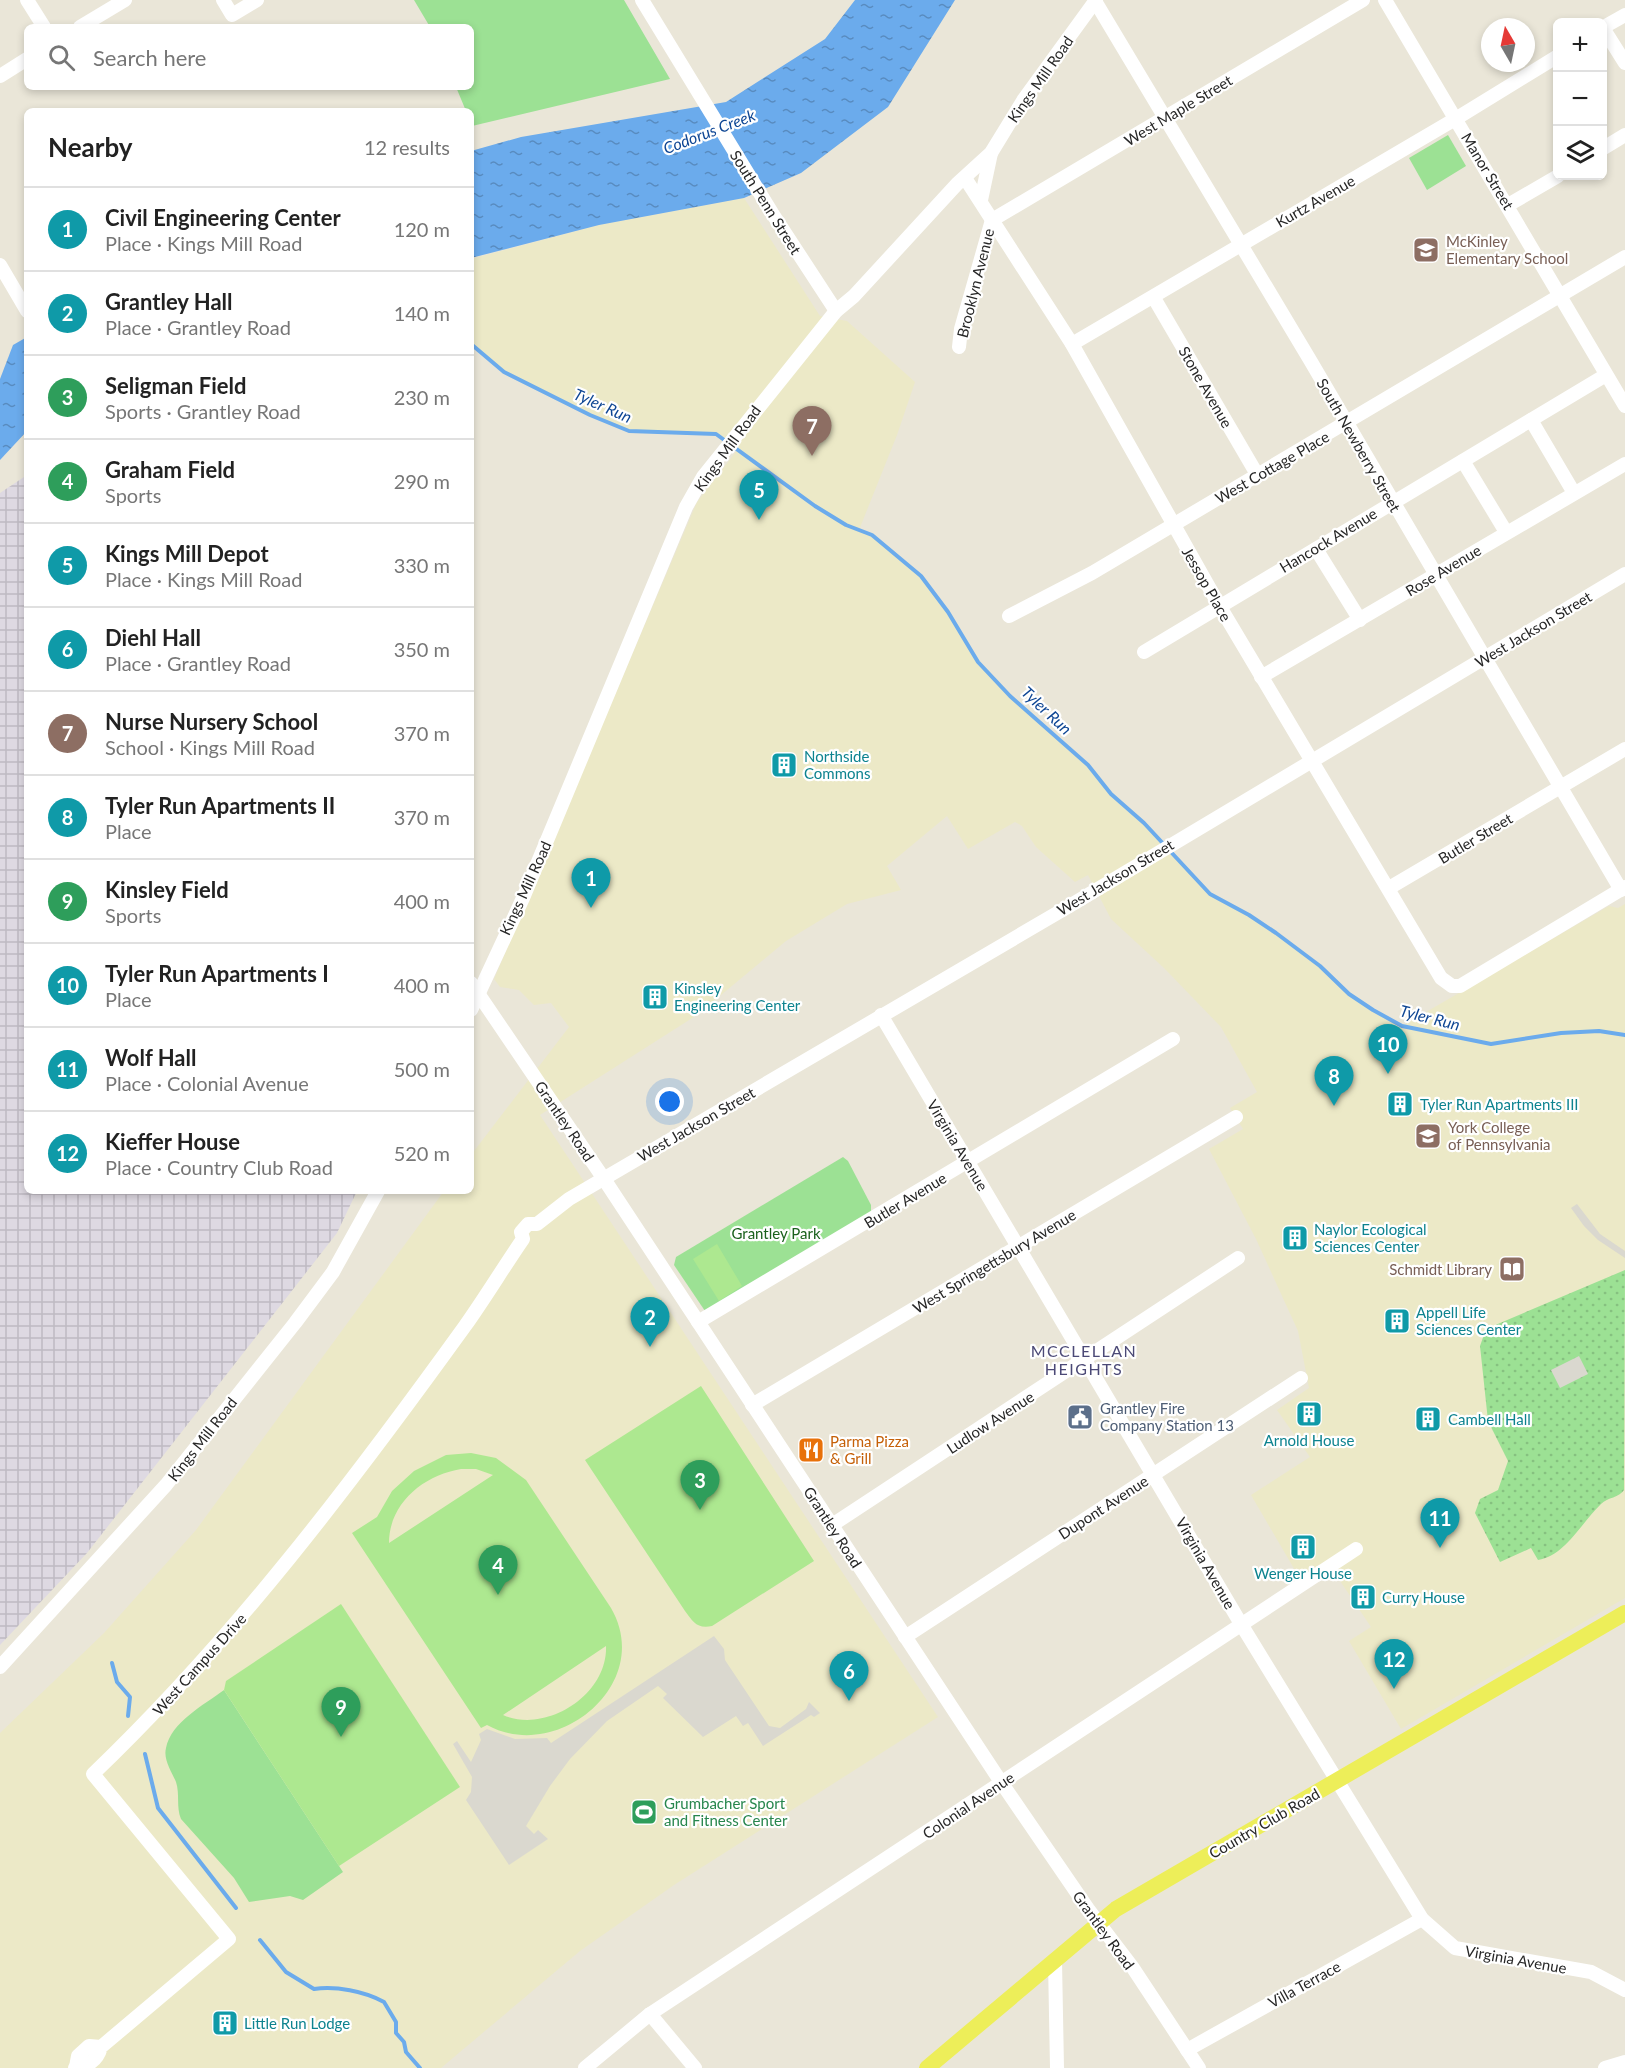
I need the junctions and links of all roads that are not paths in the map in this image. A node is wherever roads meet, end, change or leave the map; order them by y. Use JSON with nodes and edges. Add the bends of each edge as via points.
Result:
{"nodes":[{"id":1,"x":27,"y":0,"type":"edge"},
{"id":2,"x":125,"y":0,"type":"edge"},
{"id":3,"x":223,"y":0,"type":"edge"},
{"id":4,"x":257,"y":0,"type":"edge"},
{"id":5,"x":642,"y":0,"type":"edge"},
{"id":6,"x":1363,"y":0,"type":"edge"},
{"id":7,"x":1385,"y":0,"type":"edge"},
{"id":8,"x":1096,"y":1,"type":"edge"},
{"id":9,"x":1625,"y":15,"type":"edge"},
{"id":10,"x":42,"y":24,"type":"edge"},
{"id":11,"x":85,"y":24,"type":"edge"},
{"id":12,"x":1607,"y":26,"type":"edge"},
{"id":13,"x":1607,"y":34,"type":"edge"},
{"id":14,"x":1553,"y":58,"type":"edge"},
{"id":15,"x":24,"y":61,"type":"edge"},
{"id":16,"x":1625,"y":63,"type":"edge"},
{"id":17,"x":0,"y":76,"type":"edge"},
{"id":18,"x":1165,"y":116,"type":"junction"},
{"id":19,"x":1456,"y":118,"type":"junction"},
{"id":20,"x":1625,"y":135,"type":"edge"},
{"id":21,"x":1607,"y":146,"type":"edge"},
{"id":22,"x":992,"y":153,"type":"junction"},
{"id":23,"x":965,"y":178,"type":"junction"},
{"id":24,"x":1553,"y":179,"type":"edge"},
{"id":25,"x":981,"y":200,"type":"junction"},
{"id":26,"x":1508,"y":205,"type":"junction"},
{"id":27,"x":992,"y":220,"type":"junction"},
{"id":28,"x":1241,"y":244,"type":"junction"},
{"id":29,"x":1625,"y":257,"type":"edge"},
{"id":30,"x":0,"y":265,"type":"edge"},
{"id":31,"x":1560,"y":296,"type":"junction"},
{"id":32,"x":1154,"y":298,"type":"junction"},
{"id":33,"x":24,"y":307,"type":"edge"},
{"id":34,"x":836,"y":311,"type":"junction"},
{"id":35,"x":1072,"y":345,"type":"junction"},
{"id":36,"x":959,"y":347,"type":"dead end"},
{"id":37,"x":1606,"y":375,"type":"junction"},
{"id":38,"x":1625,"y":406,"type":"edge"},
{"id":39,"x":1531,"y":420,"type":"junction"},
{"id":40,"x":1346,"y":424,"type":"junction"},
{"id":41,"x":1463,"y":461,"type":"junction"},
{"id":42,"x":1625,"y":464,"type":"edge"},
{"id":43,"x":1258,"y":476,"type":"junction"},
{"id":44,"x":1574,"y":494,"type":"junction"},
{"id":45,"x":1391,"y":501,"type":"junction"},
{"id":46,"x":1173,"y":524,"type":"junction"},
{"id":47,"x":1506,"y":532,"type":"junction"},
{"id":48,"x":1316,"y":549,"type":"junction"},
{"id":49,"x":1625,"y":574,"type":"edge"},
{"id":50,"x":1435,"y":576,"type":"junction"},
{"id":51,"x":1219,"y":605,"type":"junction"},
{"id":52,"x":1008,"y":616,"type":"dead end"},
{"id":53,"x":1360,"y":620,"type":"junction"},
{"id":54,"x":1144,"y":652,"type":"dead end"},
{"id":55,"x":1484,"y":658,"type":"junction"},
{"id":56,"x":1261,"y":677,"type":"junction"},
{"id":57,"x":1625,"y":749,"type":"edge"},
{"id":58,"x":1312,"y":760,"type":"junction"},
{"id":59,"x":1560,"y":788,"type":"junction"},
{"id":60,"x":1389,"y":888,"type":"junction"},
{"id":61,"x":1623,"y":889,"type":"edge"},
{"id":62,"x":475,"y":988,"type":"edge"},
{"id":63,"x":881,"y":1015,"type":"junction"},
{"id":64,"x":1173,"y":1039,"type":"dead end"},
{"id":65,"x":1236,"y":1117,"type":"dead end"},
{"id":66,"x":968,"y":1162,"type":"junction"},
{"id":67,"x":604,"y":1179,"type":"junction"},
{"id":68,"x":376,"y":1194,"type":"edge"},
{"id":69,"x":1018,"y":1247,"type":"junction"},
{"id":70,"x":1238,"y":1258,"type":"dead end"},
{"id":71,"x":698,"y":1322,"type":"junction"},
{"id":72,"x":1085,"y":1359,"type":"junction"},
{"id":73,"x":1301,"y":1378,"type":"dead end"},
{"id":74,"x":752,"y":1405,"type":"junction"},
{"id":75,"x":1153,"y":1474,"type":"junction"},
{"id":76,"x":832,"y":1525,"type":"junction"},
{"id":77,"x":1356,"y":1549,"type":"dead end"},
{"id":78,"x":1625,"y":1613,"type":"edge"},
{"id":79,"x":1241,"y":1624,"type":"junction"},
{"id":80,"x":905,"y":1637,"type":"junction"},
{"id":81,"x":0,"y":1667,"type":"edge"},
{"id":82,"x":1336,"y":1781,"type":"junction"},
{"id":83,"x":1001,"y":1782,"type":"junction"},
{"id":84,"x":1422,"y":1918,"type":"junction"},
{"id":85,"x":1099,"y":1923,"type":"junction"},
{"id":86,"x":1055,"y":1961,"type":"junction"},
{"id":87,"x":1625,"y":1990,"type":"edge"},
{"id":88,"x":650,"y":2014,"type":"junction"},
{"id":89,"x":1186,"y":2050,"type":"junction"},
{"id":90,"x":1625,"y":2062,"type":"edge"},
{"id":91,"x":75,"y":2068,"type":"edge"},
{"id":92,"x":585,"y":2068,"type":"edge"},
{"id":93,"x":695,"y":2068,"type":"edge"},
{"id":94,"x":927,"y":2068,"type":"edge"},
{"id":95,"x":1057,"y":2068,"type":"edge"},
{"id":96,"x":1199,"y":2068,"type":"edge"},
{"id":97,"x":1605,"y":2068,"type":"edge"}],
"edges":[{"from":1,"to":10,"type":"street"},
{"from":2,"to":11,"type":"street"},
{"from":3,"to":4,"type":"street","via":[[232,15]]},
{"from":5,"to":34,"type":"street","name":"South Penn Street"},
{"from":6,"to":18,"type":"street","name":"West Maple Street"},
{"from":7,"to":19,"type":"street","name":"Manor Street"},
{"from":8,"to":18,"type":"street","name":"South Newberry Street"},
{"from":8,"to":22,"type":"street","name":"Kings Mill Road","via":[[1024,99]]},
{"from":9,"to":12,"type":"street"},
{"from":13,"to":16,"type":"street"},
{"from":14,"to":19,"type":"street","name":"Kurtz Avenue"},
{"from":15,"to":17,"type":"street"},
{"from":18,"to":27,"type":"street","name":"West Maple Street","via":[[1086,167]]},
{"from":18,"to":28,"type":"street","name":"South Newberry Street"},
{"from":19,"to":26,"type":"street","name":"Manor Street"},
{"from":19,"to":28,"type":"street","name":"Kurtz Avenue"},
{"from":20,"to":21,"type":"street"},
{"from":22,"to":23,"type":"street","name":"Kings Mill Road"},
{"from":22,"to":25,"type":"street"},
{"from":23,"to":25,"type":"street","name":"Jessop Place"},
{"from":23,"to":34,"type":"street","name":"Kings Mill Road"},
{"from":24,"to":26,"type":"street"},
{"from":25,"to":27,"type":"street","name":"Jessop Place"},
{"from":26,"to":31,"type":"street","name":"Manor Street"},
{"from":27,"to":35,"type":"street","name":"Jessop Place"},
{"from":27,"to":36,"type":"street","name":"Brooklyn Avenue"},
{"from":28,"to":32,"type":"street","name":"Kurtz Avenue"},
{"from":28,"to":40,"type":"street","name":"South Newberry Street"},
{"from":29,"to":31,"type":"street","name":"West Cottage Place"},
{"from":30,"to":33,"type":"street"},
{"from":31,"to":37,"type":"street","name":"Manor Street"},
{"from":31,"to":40,"type":"street","name":"West Cottage Place"},
{"from":32,"to":35,"type":"street","name":"Kurtz Avenue"},
{"from":32,"to":43,"type":"street","name":"Stone Avenue"},
{"from":34,"to":62,"type":"street","name":"Kings Mill Road","via":[[724,447],[686,507],[523,898]]},
{"from":35,"to":46,"type":"street","name":"Jessop Place"},
{"from":37,"to":38,"type":"street","name":"Manor Street"},
{"from":37,"to":39,"type":"street","name":"Hancock Avenue"},
{"from":39,"to":41,"type":"street","name":"Hancock Avenue"},
{"from":39,"to":44,"type":"street"},
{"from":40,"to":43,"type":"street","name":"West Cottage Place"},
{"from":40,"to":45,"type":"street","name":"South Newberry Street"},
{"from":41,"to":45,"type":"street","name":"Hancock Avenue"},
{"from":41,"to":47,"type":"street"},
{"from":42,"to":44,"type":"street","name":"Rose Avenue"},
{"from":43,"to":46,"type":"street","name":"West Cottage Place"},
{"from":44,"to":47,"type":"street","name":"Rose Avenue"},
{"from":45,"to":48,"type":"street","name":"Hancock Avenue"},
{"from":45,"to":50,"type":"street","name":"South Newberry Street"},
{"from":46,"to":51,"type":"street","name":"Jessop Place"},
{"from":46,"to":52,"type":"street","name":"West Cottage Place","via":[[1092,573]]},
{"from":47,"to":50,"type":"street","name":"Rose Avenue"},
{"from":48,"to":51,"type":"street","name":"Hancock Avenue"},
{"from":48,"to":53,"type":"street"},
{"from":49,"to":55,"type":"street","name":"West Jackson Street"},
{"from":50,"to":53,"type":"street","name":"Rose Avenue"},
{"from":50,"to":55,"type":"street","name":"South Newberry Street"},
{"from":51,"to":54,"type":"street","name":"Hancock Avenue"},
{"from":51,"to":56,"type":"street","name":"Jessop Place"},
{"from":53,"to":56,"type":"street","name":"Rose Avenue"},
{"from":55,"to":58,"type":"street","name":"West Jackson Street"},
{"from":55,"to":59,"type":"street","name":"South Newberry Street"},
{"from":56,"to":58,"type":"street","name":"Jessop Place"},
{"from":57,"to":59,"type":"street"},
{"from":58,"to":60,"type":"street","name":"Jessop Place"},
{"from":58,"to":63,"type":"street","name":"West Jackson Street"},
{"from":59,"to":60,"type":"street","name":"Butler Street"},
{"from":59,"to":61,"type":"street","name":"South Newberry Street"},
{"from":60,"to":61,"type":"street","name":"Jessop Place","via":[[1442,978],[1452,986],[1469,981]]},
{"from":62,"to":67,"type":"street","name":"Grantley Road"},
{"from":63,"to":66,"type":"street","name":"Virginia Avenue"},
{"from":63,"to":67,"type":"street","name":"West Jackson Street"},
{"from":64,"to":66,"type":"street","name":"Butler Avenue"},
{"from":65,"to":69,"type":"street","name":"West Springettsbury Avenue"},
{"from":66,"to":69,"type":"street","name":"Virginia Avenue"},
{"from":66,"to":71,"type":"street","name":"Butler Avenue"},
{"from":67,"to":71,"type":"street","name":"Grantley Road"},
{"from":67,"to":91,"type":"street","name":"West Campus Drive","via":[[556,1208],[537,1224],[538,1232],[532,1239],[523,1239],[453,1343],[259,1597],[187,1679],[93,1774],[229,1939],[101,2047],[89,2046],[78,2056]]},
{"from":68,"to":81,"type":"street","name":"Kings Mill Road","via":[[333,1272],[166,1485]]},
{"from":69,"to":72,"type":"street","name":"Virginia Avenue"},
{"from":69,"to":74,"type":"street","name":"West Springettsbury Avenue"},
{"from":70,"to":72,"type":"street","name":"Ludlow Avenue"},
{"from":71,"to":74,"type":"street","name":"Grantley Road"},
{"from":72,"to":75,"type":"street","name":"Virginia Avenue"},
{"from":72,"to":76,"type":"street","name":"Ludlow Avenue"},
{"from":73,"to":75,"type":"street","name":"Dupont Avenue"},
{"from":74,"to":76,"type":"street","name":"Grantley Road"},
{"from":75,"to":79,"type":"street","name":"Virginia Avenue"},
{"from":75,"to":80,"type":"street","name":"Dupont Avenue"},
{"from":76,"to":80,"type":"street","name":"Grantley Road"},
{"from":77,"to":79,"type":"street","name":"Colonial Avenue"},
{"from":78,"to":82,"type":"main road","name":"Country Club Road"},
{"from":79,"to":82,"type":"street","name":"Virginia Avenue"},
{"from":79,"to":83,"type":"street","name":"Colonial Avenue"},
{"from":80,"to":83,"type":"street","name":"Grantley Road"},
{"from":82,"to":84,"type":"street","name":"Virginia Avenue"},
{"from":82,"to":85,"type":"main road","name":"Country Club Road","via":[[1116,1909]]},
{"from":83,"to":85,"type":"street","name":"Grantley Road"},
{"from":83,"to":88,"type":"street","name":"Colonial Avenue"},
{"from":84,"to":87,"type":"street","name":"Virginia Avenue","via":[[1455,1948],[1592,1972]]},
{"from":84,"to":89,"type":"street","name":"Villa Terrace"},
{"from":85,"to":86,"type":"main road","name":"Country Club Road"},
{"from":85,"to":89,"type":"street","name":"Grantley Road"},
{"from":86,"to":94,"type":"main road","name":"Country Club Road"},
{"from":86,"to":95,"type":"street"},
{"from":88,"to":92,"type":"street","name":"Colonial Avenue"},
{"from":88,"to":93,"type":"street"},
{"from":89,"to":96,"type":"street","name":"Grantley Road"},
{"from":90,"to":97,"type":"street"}]}
